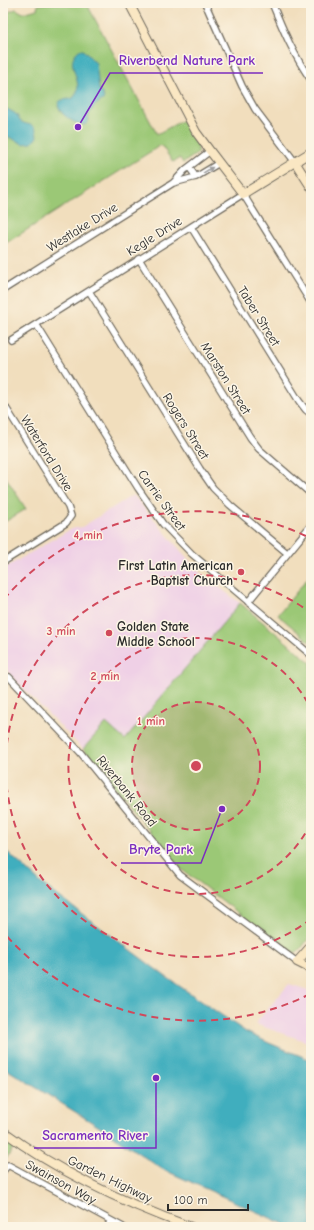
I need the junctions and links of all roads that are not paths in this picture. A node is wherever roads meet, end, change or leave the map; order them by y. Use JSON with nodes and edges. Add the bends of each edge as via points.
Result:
{"nodes":[{"id":1,"x":129,"y":3,"type":"edge"},
{"id":2,"x":205,"y":3,"type":"edge"},
{"id":3,"x":272,"y":3,"type":"edge"},
{"id":4,"x":311,"y":80,"type":"edge"},
{"id":5,"x":210,"y":151,"type":"junction"},
{"id":6,"x":311,"y":152,"type":"edge"},
{"id":7,"x":295,"y":162,"type":"junction"},
{"id":8,"x":219,"y":163,"type":"junction"},
{"id":9,"x":189,"y":166,"type":"junction"},
{"id":10,"x":196,"y":177,"type":"junction"},
{"id":11,"x":173,"y":184,"type":"junction"},
{"id":12,"x":311,"y":187,"type":"edge"},
{"id":13,"x":243,"y":194,"type":"junction"},
{"id":14,"x":191,"y":227,"type":"junction"},
{"id":15,"x":139,"y":259,"type":"junction"},
{"id":16,"x":3,"y":290,"type":"edge"},
{"id":17,"x":89,"y":291,"type":"junction"},
{"id":18,"x":311,"y":303,"type":"edge"},
{"id":19,"x":36,"y":324,"type":"junction"},
{"id":20,"x":11,"y":340,"type":"dead end"},
{"id":21,"x":3,"y":403,"type":"edge"},
{"id":22,"x":311,"y":414,"type":"edge"},
{"id":23,"x":311,"y":494,"type":"edge"},
{"id":24,"x":311,"y":524,"type":"edge"},
{"id":25,"x":287,"y":553,"type":"junction"},
{"id":26,"x":3,"y":562,"type":"edge"},
{"id":27,"x":248,"y":602,"type":"junction"},
{"id":28,"x":311,"y":655,"type":"edge"},
{"id":29,"x":9,"y":677,"type":"dead end"},
{"id":30,"x":311,"y":946,"type":"edge"},
{"id":31,"x":297,"y":962,"type":"junction"},
{"id":32,"x":311,"y":969,"type":"edge"},
{"id":33,"x":3,"y":1131,"type":"edge"},
{"id":34,"x":3,"y":1171,"type":"edge"},
{"id":35,"x":110,"y":1221,"type":"junction"},
{"id":36,"x":107,"y":1227,"type":"edge"},
{"id":37,"x":123,"y":1227,"type":"edge"},
{"id":38,"x":191,"y":1227,"type":"edge"}],
"edges":[{"from":1,"to":5,"type":"street","via":[[196,132]]},
{"from":2,"to":7,"type":"street","via":[[229,59],[255,109]]},
{"from":3,"to":4,"type":"street","via":[[299,63]]},
{"from":5,"to":8,"type":"street"},
{"from":5,"to":9,"type":"street","name":"Westlake Drive"},
{"from":6,"to":7,"type":"street","name":"Kegle Drive"},
{"from":7,"to":12,"type":"street"},
{"from":7,"to":13,"type":"street","name":"Kegle Drive"},
{"from":10,"to":8,"type":"street","name":"Westlake Drive","one_way":true},
{"from":8,"to":13,"type":"street"},
{"from":9,"to":10,"type":"street"},
{"from":9,"to":11,"type":"street","name":"Westlake Drive"},
{"from":10,"to":11,"type":"street","name":"Westlake Drive"},
{"from":11,"to":16,"type":"street","name":"Westlake Drive"},
{"from":13,"to":14,"type":"street","name":"Kegle Drive"},
{"from":13,"to":18,"type":"street"},
{"from":14,"to":15,"type":"street","name":"Kegle Drive"},
{"from":14,"to":22,"type":"street","name":"Taber Street","via":[[299,401]]},
{"from":15,"to":17,"type":"street","name":"Kegle Drive"},
{"from":15,"to":23,"type":"street","name":"Marston Street","via":[[250,437],[269,459]]},
{"from":17,"to":19,"type":"street","name":"Kegle Drive"},
{"from":17,"to":25,"type":"street","name":"Rogers Street","via":[[213,488]]},
{"from":19,"to":20,"type":"street","name":"Kegle Drive"},
{"from":19,"to":27,"type":"street","name":"Carrie Street","via":[[156,516],[180,542]]},
{"from":21,"to":26,"type":"street","name":"Waterford Drive","via":[[68,507],[71,516],[66,523]]},
{"from":24,"to":25,"type":"street"},
{"from":25,"to":27,"type":"street"},
{"from":27,"to":28,"type":"street","name":"Carrie Street"},
{"from":29,"to":31,"type":"street","name":"Riverbank Road","via":[[80,752],[180,875]]},
{"from":30,"to":31,"type":"street"},
{"from":31,"to":32,"type":"street","name":"Riverbank Road"},
{"from":33,"to":38,"type":"street","name":"Garden Highway","via":[[104,1192]]},
{"from":34,"to":35,"type":"street","name":"Swainson Way","via":[[8,1165]]},
{"from":35,"to":36,"type":"street"},
{"from":35,"to":37,"type":"street"}]}
